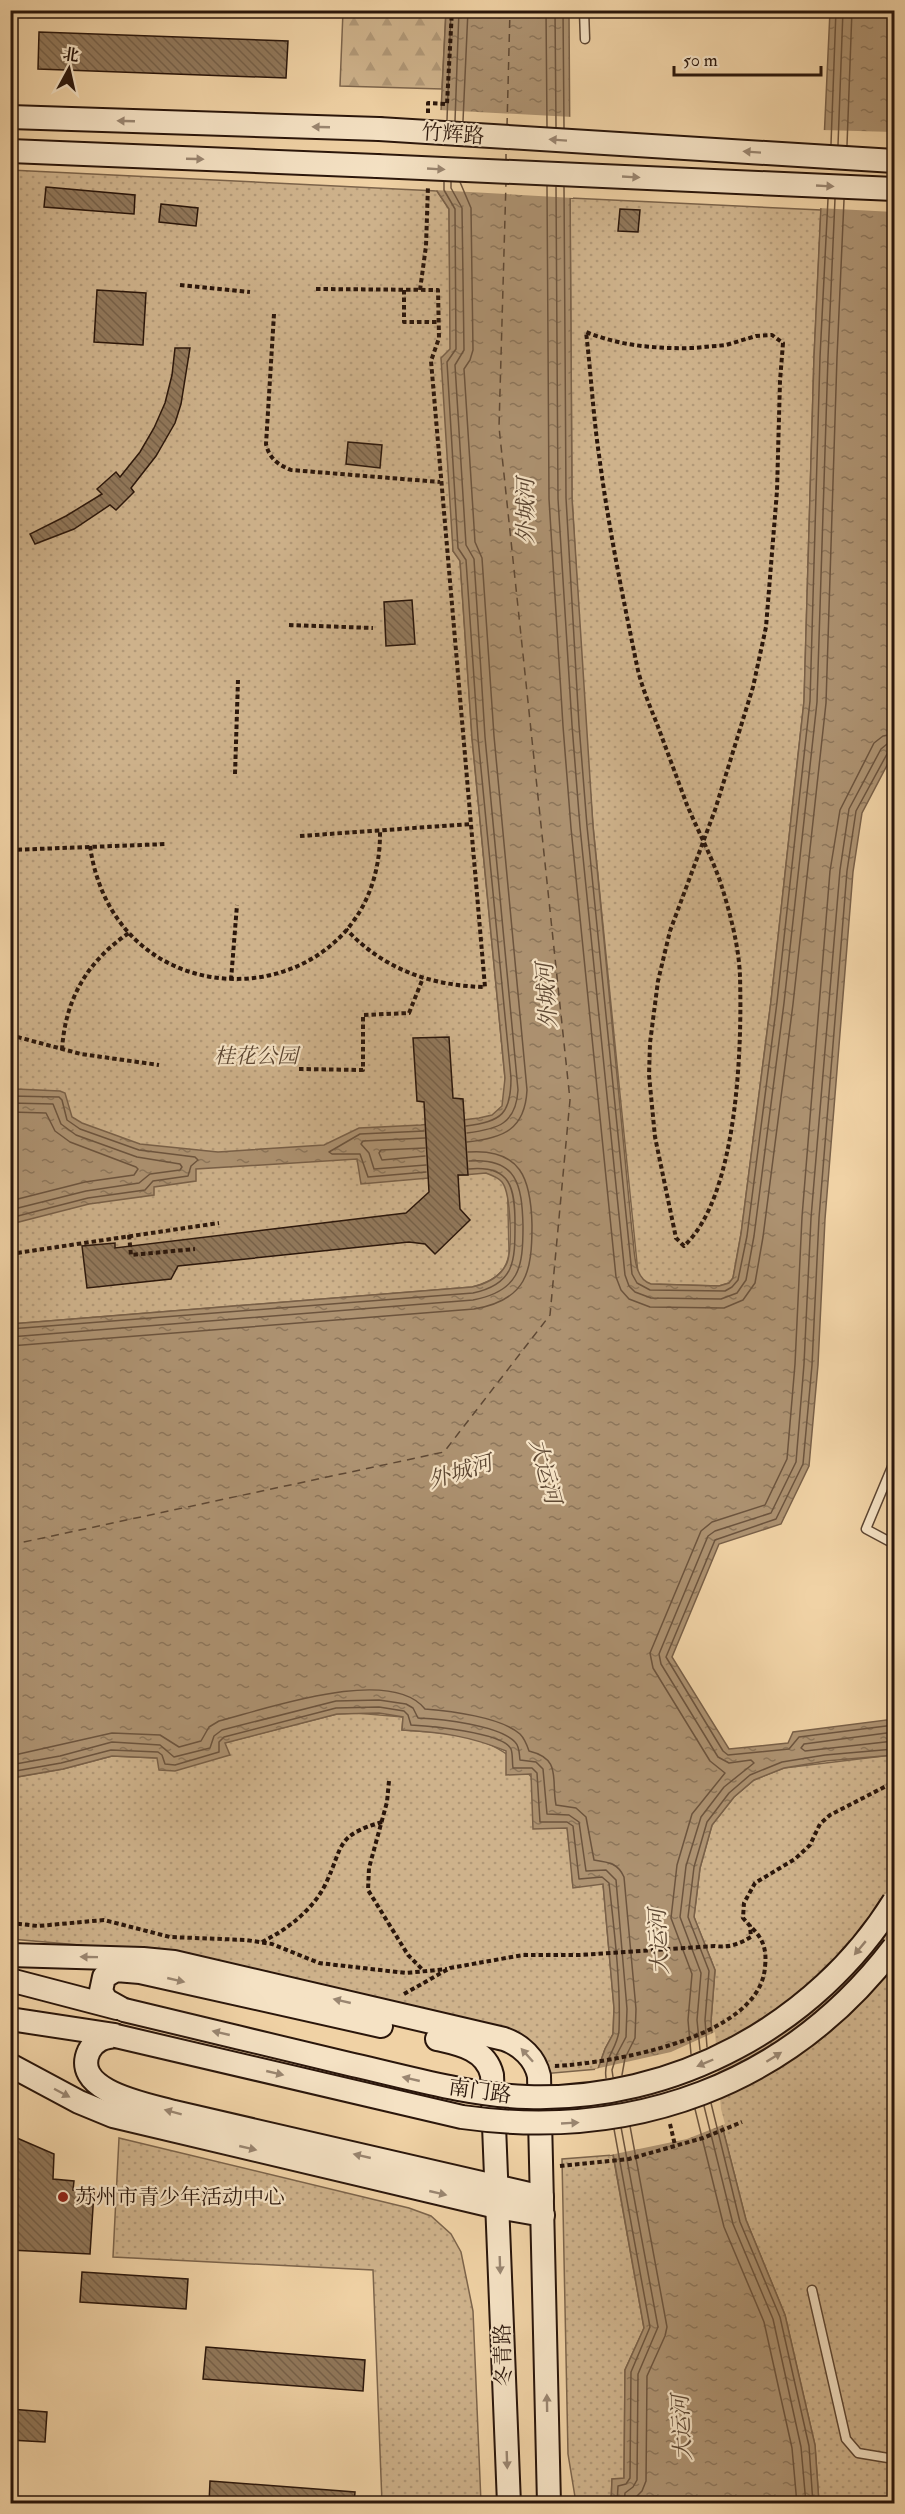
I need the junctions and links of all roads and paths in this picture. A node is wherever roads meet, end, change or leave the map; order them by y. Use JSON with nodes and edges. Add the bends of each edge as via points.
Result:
{"nodes":[{"id":1,"x":452,"y":10,"type":"edge"},
{"id":2,"x":584,"y":10,"type":"edge"},
{"id":3,"x":585,"y":39,"type":"dead end"},
{"id":4,"x":428,"y":114,"type":"dead end"},
{"id":5,"x":10,"y":117,"type":"edge"},
{"id":6,"x":10,"y":151,"type":"edge"},
{"id":7,"x":894,"y":161,"type":"edge"},
{"id":8,"x":428,"y":181,"type":"dead end"},
{"id":9,"x":894,"y":189,"type":"edge"},
{"id":10,"x":180,"y":285,"type":"dead end"},
{"id":11,"x":316,"y":289,"type":"dead end"},
{"id":12,"x":404,"y":290,"type":"junction"},
{"id":13,"x":420,"y":290,"type":"junction"},
{"id":14,"x":250,"y":292,"type":"dead end"},
{"id":15,"x":274,"y":314,"type":"dead end"},
{"id":16,"x":439,"y":322,"type":"junction"},
{"id":17,"x":440,"y":482,"type":"junction"},
{"id":18,"x":289,"y":625,"type":"dead end"},
{"id":19,"x":373,"y":628,"type":"dead end"},
{"id":20,"x":238,"y":680,"type":"dead end"},
{"id":21,"x":236,"y":774,"type":"dead end"},
{"id":22,"x":471,"y":824,"type":"junction"},
{"id":23,"x":380,"y":830,"type":"junction"},
{"id":24,"x":300,"y":836,"type":"dead end"},
{"id":25,"x":703,"y":841,"type":"junction"},
{"id":26,"x":167,"y":844,"type":"dead end"},
{"id":27,"x":90,"y":846,"type":"junction"},
{"id":28,"x":10,"y":850,"type":"edge"},
{"id":29,"x":237,"y":905,"type":"dead end"},
{"id":30,"x":345,"y":929,"type":"junction"},
{"id":31,"x":129,"y":933,"type":"junction"},
{"id":32,"x":423,"y":978,"type":"junction"},
{"id":33,"x":231,"y":980,"type":"junction"},
{"id":34,"x":10,"y":1035,"type":"edge"},
{"id":35,"x":62,"y":1050,"type":"junction"},
{"id":36,"x":159,"y":1065,"type":"dead end"},
{"id":37,"x":299,"y":1069,"type":"dead end"},
{"id":38,"x":219,"y":1223,"type":"dead end"},
{"id":39,"x":129,"y":1235,"type":"junction"},
{"id":40,"x":195,"y":1249,"type":"dead end"},
{"id":41,"x":10,"y":1254,"type":"edge"},
{"id":42,"x":894,"y":1462,"type":"edge"},
{"id":43,"x":894,"y":1544,"type":"edge"},
{"id":44,"x":389,"y":1781,"type":"dead end"},
{"id":45,"x":894,"y":1782,"type":"edge"},
{"id":46,"x":381,"y":1822,"type":"junction"},
{"id":47,"x":894,"y":1901,"type":"edge"},
{"id":48,"x":10,"y":1923,"type":"edge"},
{"id":49,"x":750,"y":1926,"type":"junction"},
{"id":50,"x":262,"y":1942,"type":"junction"},
{"id":51,"x":894,"y":1947,"type":"edge"},
{"id":52,"x":10,"y":1955,"type":"edge"},
{"id":53,"x":450,"y":1968,"type":"junction"},
{"id":54,"x":424,"y":1971,"type":"junction"},
{"id":55,"x":10,"y":1980,"type":"edge"},
{"id":56,"x":374,"y":2009,"type":"junction"},
{"id":57,"x":124,"y":2010,"type":"junction"},
{"id":58,"x":10,"y":2019,"type":"edge"},
{"id":59,"x":116,"y":2036,"type":"junction"},
{"id":60,"x":10,"y":2065,"type":"edge"},
{"id":61,"x":536,"y":2067,"type":"junction"},
{"id":62,"x":742,"y":2122,"type":"dead end"},
{"id":63,"x":541,"y":2168,"type":"junction"},
{"id":64,"x":497,"y":2197,"type":"junction"},
{"id":65,"x":543,"y":2206,"type":"junction"},
{"id":66,"x":812,"y":2290,"type":"dead end"},
{"id":67,"x":894,"y":2459,"type":"edge"},
{"id":68,"x":508,"y":2504,"type":"edge"},
{"id":69,"x":549,"y":2504,"type":"edge"}],
"edges":[{"from":1,"to":4,"type":"path","via":[[447,104],[428,103]]},
{"from":2,"to":3,"type":"lane"},
{"from":7,"to":5,"type":"main road","name":"竹辉路","one_way":true,"bridge":true,"via":[[379,129]]},
{"from":6,"to":9,"type":"main road","name":"竹辉路","one_way":true,"bridge":true},
{"from":8,"to":13,"type":"path"},
{"from":10,"to":14,"type":"path"},
{"from":11,"to":12,"type":"path"},
{"from":12,"to":13,"type":"path"},
{"from":12,"to":16,"type":"path","via":[[404,322]]},
{"from":13,"to":16,"type":"path","via":[[438,290]]},
{"from":15,"to":17,"type":"path","via":[[266,444],[276,463],[291,470]]},
{"from":16,"to":17,"type":"path","via":[[439,338],[431,361]]},
{"from":17,"to":22,"type":"path"},
{"from":18,"to":19,"type":"path"},
{"from":20,"to":21,"type":"path"},
{"from":22,"to":23,"type":"path"},
{"from":22,"to":32,"type":"path","via":[[485,987]]},
{"from":23,"to":24,"type":"path"},
{"from":23,"to":30,"type":"path","via":[[372,883]]},
{"from":25,"to":25,"type":"path","via":[[721,883],[736,947],[740,976],[739,1037],[728,1154],[708,1210],[694,1237],[684,1246],[676,1238],[659,1167],[649,1075],[650,1042],[670,931]]},
{"from":25,"to":25,"type":"path","via":[[753,687],[766,627],[778,482],[783,343],[772,334],[726,345],[663,348],[634,346],[586,332],[603,486],[636,663]]},
{"from":26,"to":27,"type":"path"},
{"from":27,"to":28,"type":"path"},
{"from":27,"to":31,"type":"path","via":[[102,893]]},
{"from":29,"to":33,"type":"path"},
{"from":30,"to":32,"type":"path","via":[[377,956]]},
{"from":30,"to":33,"type":"path","via":[[294,968]]},
{"from":31,"to":33,"type":"path","via":[[147,951],[170,964],[206,977]]},
{"from":31,"to":35,"type":"path","via":[[106,950],[80,983],[68,1008]]},
{"from":32,"to":37,"type":"path","via":[[409,1012],[363,1015],[363,1070]]},
{"from":34,"to":35,"type":"path"},
{"from":35,"to":36,"type":"path"},
{"from":38,"to":39,"type":"path"},
{"from":39,"to":40,"type":"path","via":[[131,1255]]},
{"from":39,"to":41,"type":"path"},
{"from":42,"to":43,"type":"lane","via":[[866,1529]]},
{"from":44,"to":46,"type":"path"},
{"from":45,"to":49,"type":"path","via":[[830,1815],[820,1824],[810,1845],[795,1859],[755,1883],[744,1903],[743,1917]]},
{"from":46,"to":50,"type":"path","via":[[356,1830],[340,1846],[326,1884],[313,1903],[280,1933]]},
{"from":46,"to":54,"type":"path","via":[[369,1868],[368,1890],[408,1955]]},
{"from":47,"to":57,"type":"main road","name":"南门路","one_way":true,"bridge":true,"via":[[868,1938],[828,1982],[757,2037],[704,2064],[618,2090],[528,2097],[468,2091]]},
{"from":48,"to":50,"type":"path","via":[[38,1926],[104,1920],[170,1937]]},
{"from":49,"to":53,"type":"path","via":[[751,1937],[726,1948],[523,1956]]},
{"from":49,"to":61,"type":"path","via":[[764,1942],[764,1979],[751,2001],[724,2023],[654,2050],[593,2064]]},
{"from":50,"to":54,"type":"path","via":[[320,1963],[406,1973]]},
{"from":59,"to":51,"type":"main road","name":"南门路","one_way":true,"bridge":true,"via":[[462,2117],[520,2123],[608,2119],[702,2093],[780,2054],[862,1986]]},
{"from":56,"to":52,"type":"main road","one_way":true,"via":[[174,1962]]},
{"from":53,"to":54,"type":"path"},
{"from":53,"to":56,"type":"path"},
{"from":55,"to":57,"type":"main road","name":"南门路"},
{"from":61,"to":56,"type":"main road","one_way":true,"via":[[526,2052],[510,2041]]},
{"from":57,"to":64,"type":"main road","name":"冬青路","one_way":true,"via":[[106,2000],[101,1991],[102,1980],[114,1970],[140,1972],[466,2047],[485,2059],[492,2075]]},
{"from":58,"to":59,"type":"main road","name":"南门路"},
{"from":64,"to":59,"type":"main road","one_way":true,"via":[[117,2096],[94,2080],[87,2064],[95,2043]]},
{"from":60,"to":64,"type":"main road","one_way":true,"via":[[114,2116]]},
{"from":61,"to":63,"type":"main road","name":"冬青路"},
{"from":62,"to":63,"type":"path","via":[[703,2138],[628,2159]]},
{"from":63,"to":65,"type":"main road","name":"冬青路"},
{"from":64,"to":65,"type":"main road"},
{"from":64,"to":68,"type":"main road","name":"冬青路","one_way":true},
{"from":69,"to":65,"type":"main road","name":"冬青路","one_way":true},
{"from":66,"to":67,"type":"lane","via":[[846,2439],[858,2453]]}]}
